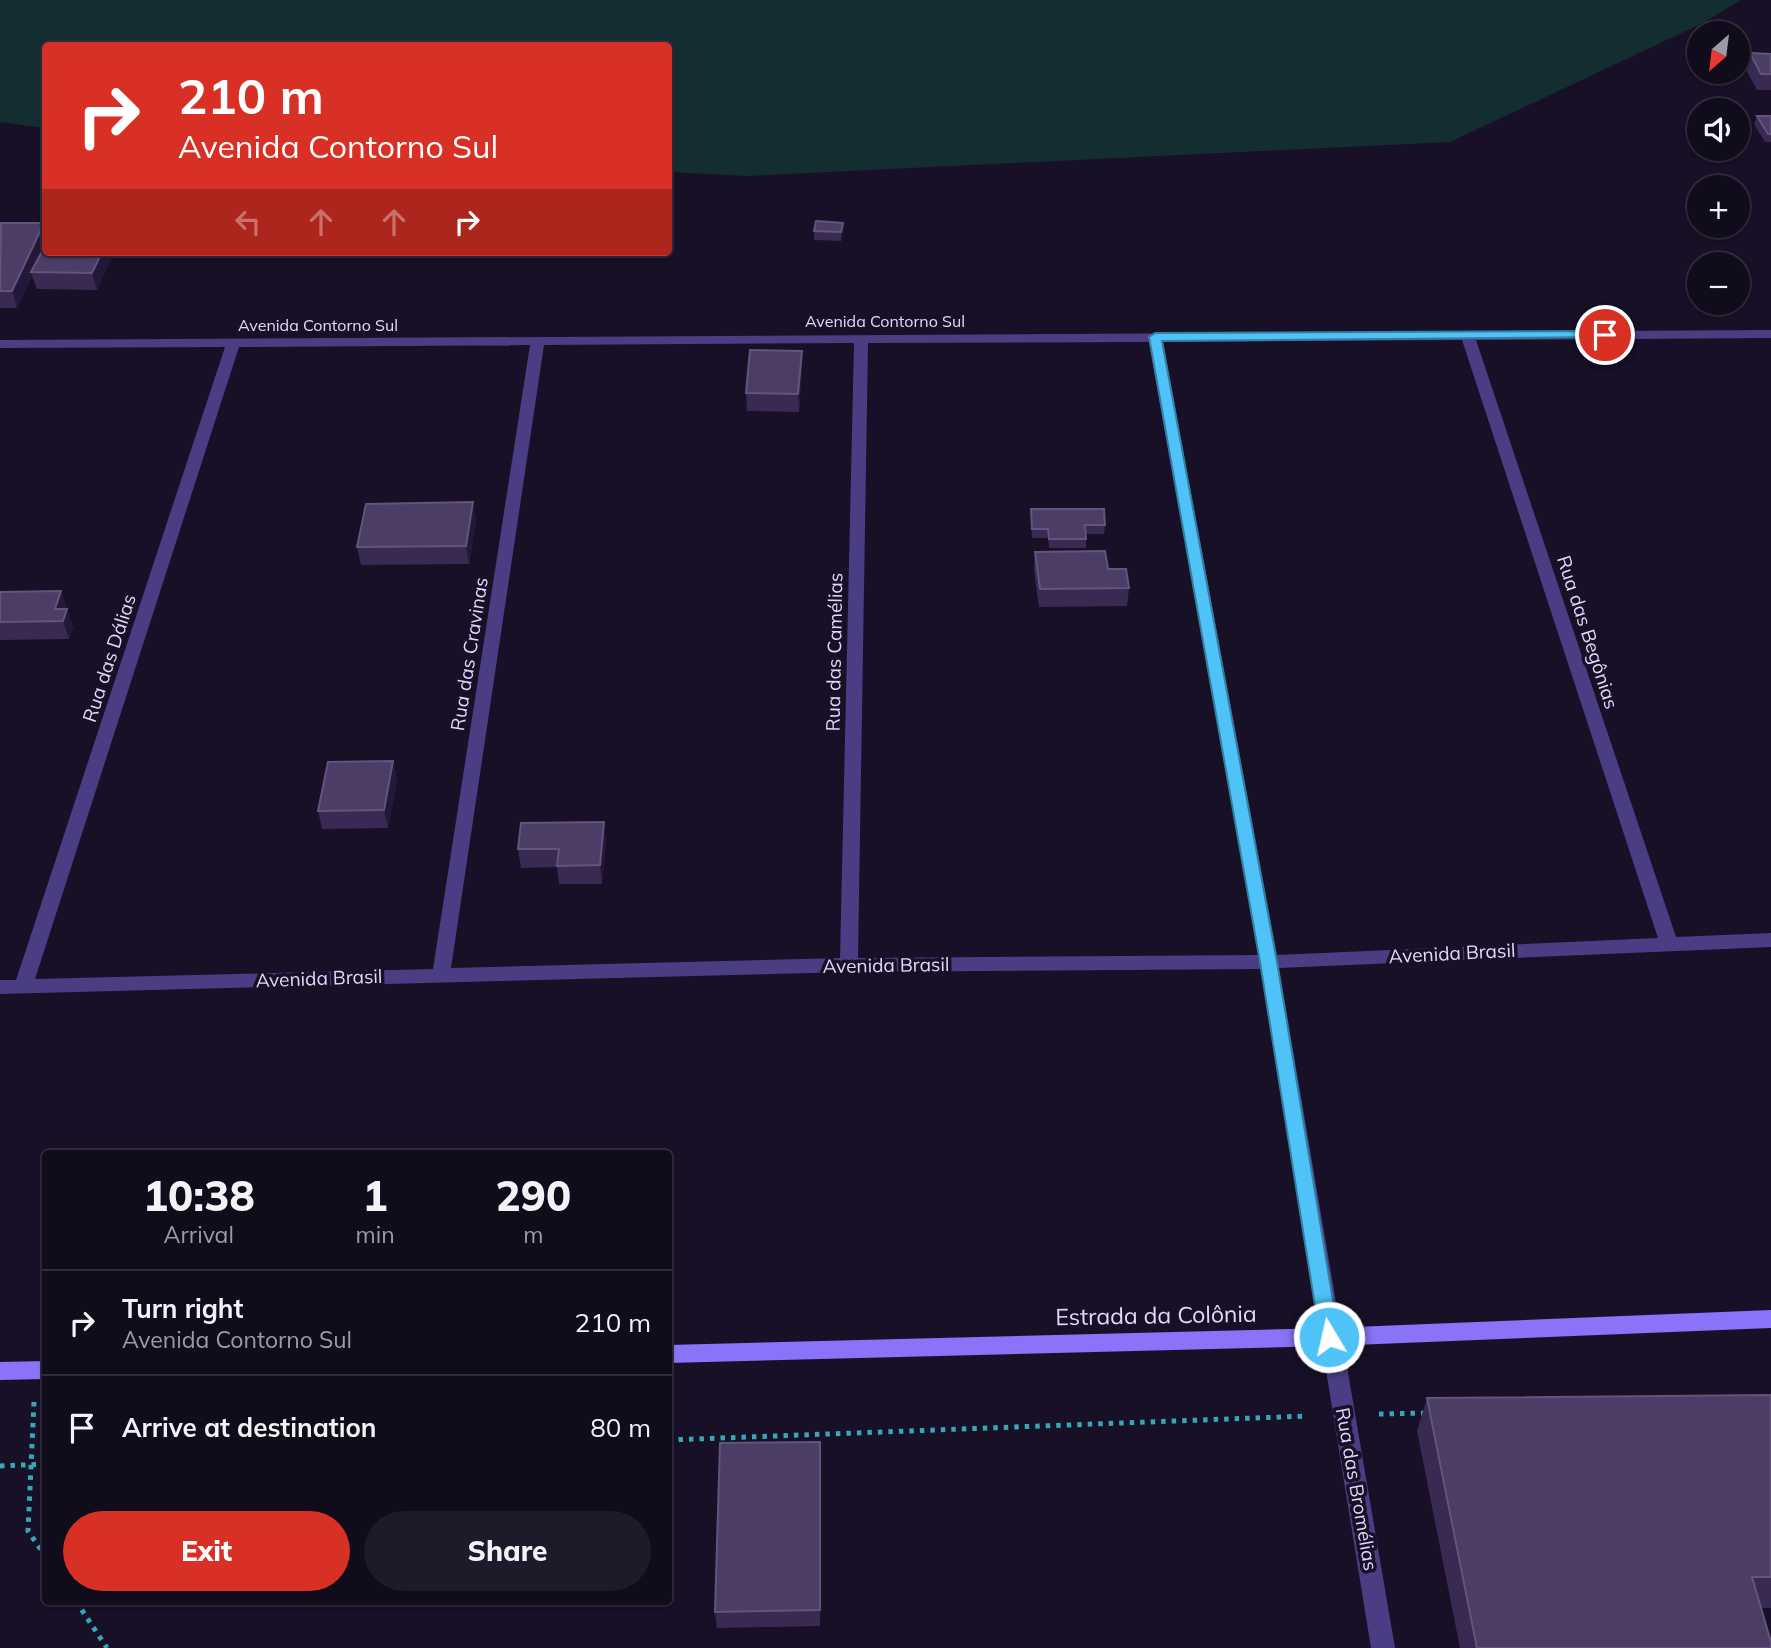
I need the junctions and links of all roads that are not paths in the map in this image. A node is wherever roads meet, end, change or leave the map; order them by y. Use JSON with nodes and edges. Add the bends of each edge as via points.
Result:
{"nodes":[{"id":1,"x":1771,"y":334,"type":"edge"},
{"id":2,"x":1467,"y":335,"type":"junction"},
{"id":3,"x":1155,"y":337,"type":"junction"},
{"id":4,"x":860,"y":339,"type":"junction"},
{"id":5,"x":538,"y":341,"type":"junction"},
{"id":6,"x":234,"y":342,"type":"junction"},
{"id":7,"x":0,"y":344,"type":"edge"},
{"id":8,"x":1771,"y":940,"type":"edge"},
{"id":9,"x":1668,"y":942,"type":"junction"},
{"id":10,"x":1269,"y":962,"type":"junction"},
{"id":11,"x":849,"y":965,"type":"junction"},
{"id":12,"x":441,"y":974,"type":"junction"},
{"id":13,"x":23,"y":986,"type":"junction"},
{"id":14,"x":0,"y":987,"type":"edge"},
{"id":15,"x":1771,"y":1319,"type":"edge"},
{"id":16,"x":1329,"y":1337,"type":"junction"},
{"id":17,"x":672,"y":1354,"type":"edge"},
{"id":18,"x":41,"y":1370,"type":"edge"},
{"id":19,"x":0,"y":1371,"type":"edge"},
{"id":20,"x":1383,"y":1648,"type":"edge"}],
"edges":[{"from":1,"to":2,"type":"street","name":"Avenida Contorno Sul"},
{"from":2,"to":3,"type":"street","name":"Avenida Contorno Sul"},
{"from":2,"to":9,"type":"street","name":"Rua das Begônias"},
{"from":3,"to":4,"type":"street","name":"Avenida Contorno Sul"},
{"from":3,"to":10,"type":"street","name":"Rua das Bromélias"},
{"from":4,"to":5,"type":"street","name":"Avenida Contorno Sul"},
{"from":4,"to":11,"type":"street","name":"Rua das Camélias"},
{"from":5,"to":6,"type":"street","name":"Avenida Contorno Sul"},
{"from":5,"to":12,"type":"street","name":"Rua das Cravinas"},
{"from":6,"to":7,"type":"street","name":"Avenida Contorno Sul"},
{"from":6,"to":13,"type":"street","name":"Rua das Dálias"},
{"from":8,"to":9,"type":"street","name":"Avenida Brasil"},
{"from":9,"to":10,"type":"street","name":"Avenida Brasil"},
{"from":10,"to":11,"type":"street","name":"Avenida Brasil"},
{"from":10,"to":16,"type":"street","name":"Rua das Bromélias"},
{"from":11,"to":12,"type":"street","name":"Avenida Brasil"},
{"from":12,"to":13,"type":"street","name":"Avenida Brasil"},
{"from":13,"to":14,"type":"street","name":"Avenida Brasil"},
{"from":15,"to":16,"type":"main road","name":"Estrada da Colônia"},
{"from":16,"to":17,"type":"main road","name":"Estrada da Colônia"},
{"from":16,"to":20,"type":"street","name":"Rua das Bromélias"},
{"from":18,"to":19,"type":"main road"}]}
